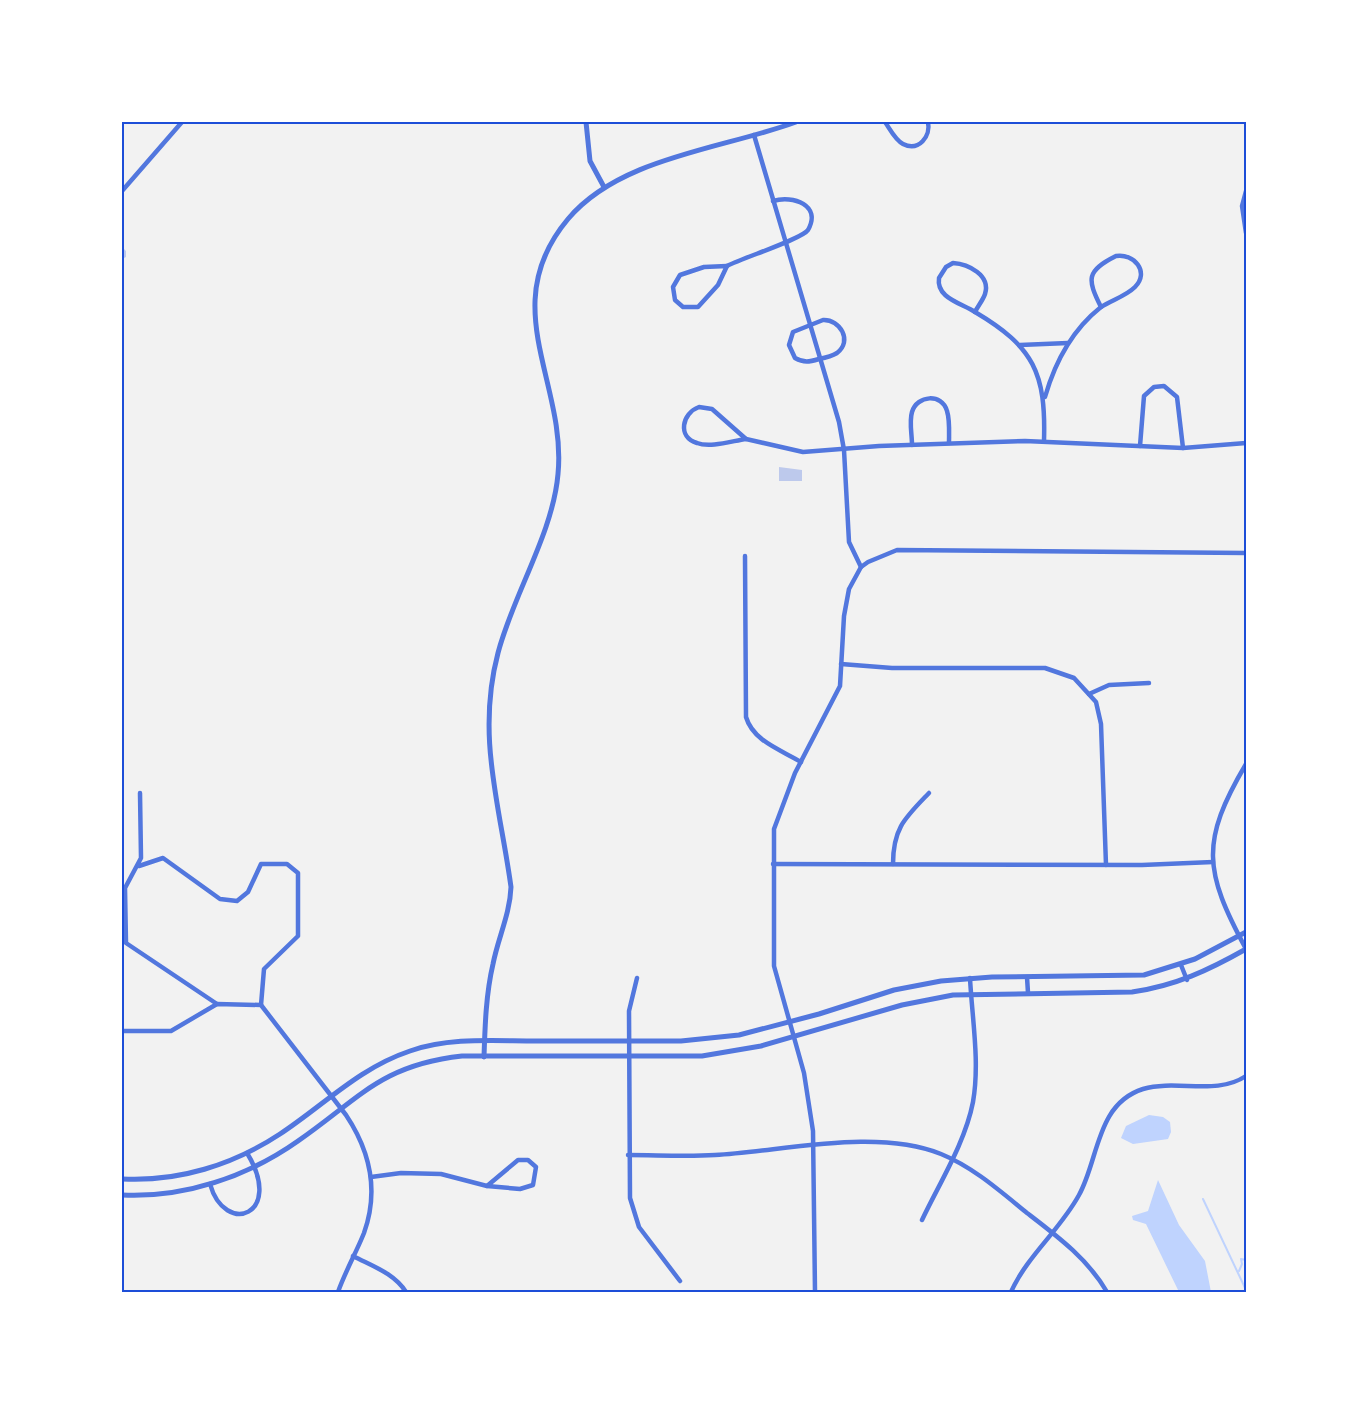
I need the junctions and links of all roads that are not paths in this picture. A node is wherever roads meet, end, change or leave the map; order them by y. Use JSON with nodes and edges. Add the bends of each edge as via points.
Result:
{"nodes":[{"id":1,"x":182,"y":122,"type":"edge"},
{"id":2,"x":586,"y":122,"type":"edge"},
{"id":3,"x":796,"y":122,"type":"edge"},
{"id":4,"x":885,"y":122,"type":"edge"},
{"id":5,"x":928,"y":122,"type":"edge"},
{"id":6,"x":754,"y":135,"type":"junction"},
{"id":7,"x":604,"y":187,"type":"junction"},
{"id":8,"x":122,"y":191,"type":"edge"},
{"id":9,"x":1246,"y":191,"type":"edge"},
{"id":10,"x":773,"y":201,"type":"junction"},
{"id":11,"x":1246,"y":233,"type":"edge"},
{"id":12,"x":786,"y":242,"type":"junction"},
{"id":13,"x":727,"y":266,"type":"junction"},
{"id":14,"x":1101,"y":308,"type":"junction"},
{"id":15,"x":975,"y":312,"type":"junction"},
{"id":16,"x":810,"y":323,"type":"junction"},
{"id":17,"x":1068,"y":343,"type":"junction"},
{"id":18,"x":1020,"y":345,"type":"junction"},
{"id":19,"x":821,"y":359,"type":"junction"},
{"id":20,"x":1044,"y":400,"type":"junction"},
{"id":21,"x":746,"y":439,"type":"junction"},
{"id":22,"x":1044,"y":441,"type":"junction"},
{"id":23,"x":949,"y":443,"type":"junction"},
{"id":24,"x":1246,"y":443,"type":"edge"},
{"id":25,"x":912,"y":445,"type":"junction"},
{"id":26,"x":1140,"y":446,"type":"junction"},
{"id":27,"x":1183,"y":447,"type":"junction"},
{"id":28,"x":844,"y":450,"type":"junction"},
{"id":29,"x":1246,"y":553,"type":"edge"},
{"id":30,"x":745,"y":556,"type":"dead end"},
{"id":31,"x":861,"y":567,"type":"junction"},
{"id":32,"x":841,"y":664,"type":"junction"},
{"id":33,"x":1149,"y":683,"type":"dead end"},
{"id":34,"x":1089,"y":694,"type":"junction"},
{"id":35,"x":801,"y":762,"type":"junction"},
{"id":36,"x":1246,"y":764,"type":"edge"},
{"id":37,"x":140,"y":793,"type":"dead end"},
{"id":38,"x":929,"y":793,"type":"dead end"},
{"id":39,"x":1213,"y":862,"type":"junction"},
{"id":40,"x":773,"y":864,"type":"junction"},
{"id":41,"x":893,"y":864,"type":"junction"},
{"id":42,"x":1106,"y":865,"type":"junction"},
{"id":43,"x":139,"y":866,"type":"junction"},
{"id":44,"x":1246,"y":932,"type":"edge"},
{"id":45,"x":1239,"y":936,"type":"junction"},
{"id":46,"x":1246,"y":949,"type":"edge"},
{"id":47,"x":1181,"y":965,"type":"junction"},
{"id":48,"x":1027,"y":977,"type":"junction"},
{"id":49,"x":637,"y":978,"type":"dead end"},
{"id":50,"x":970,"y":978,"type":"junction"},
{"id":51,"x":1187,"y":980,"type":"junction"},
{"id":52,"x":1028,"y":993,"type":"junction"},
{"id":53,"x":971,"y":994,"type":"junction"},
{"id":54,"x":217,"y":1004,"type":"junction"},
{"id":55,"x":261,"y":1005,"type":"junction"},
{"id":56,"x":790,"y":1022,"type":"junction"},
{"id":57,"x":122,"y":1031,"type":"edge"},
{"id":58,"x":794,"y":1036,"type":"junction"},
{"id":59,"x":484,"y":1041,"type":"junction"},
{"id":60,"x":629,"y":1041,"type":"junction"},
{"id":61,"x":484,"y":1057,"type":"junction"},
{"id":62,"x":628,"y":1057,"type":"junction"},
{"id":63,"x":1246,"y":1076,"type":"edge"},
{"id":64,"x":331,"y":1095,"type":"junction"},
{"id":65,"x":340,"y":1107,"type":"junction"},
{"id":66,"x":815,"y":1146,"type":"junction"},
{"id":67,"x":247,"y":1153,"type":"junction"},
{"id":68,"x":628,"y":1155,"type":"junction"},
{"id":69,"x":951,"y":1158,"type":"junction"},
{"id":70,"x":255,"y":1167,"type":"junction"},
{"id":71,"x":371,"y":1177,"type":"junction"},
{"id":72,"x":122,"y":1179,"type":"edge"},
{"id":73,"x":210,"y":1184,"type":"junction"},
{"id":74,"x":487,"y":1186,"type":"junction"},
{"id":75,"x":122,"y":1195,"type":"edge"},
{"id":76,"x":922,"y":1220,"type":"dead end"},
{"id":77,"x":1053,"y":1233,"type":"junction"},
{"id":78,"x":352,"y":1256,"type":"junction"},
{"id":79,"x":680,"y":1281,"type":"dead end"},
{"id":80,"x":338,"y":1293,"type":"edge"},
{"id":81,"x":406,"y":1293,"type":"edge"},
{"id":82,"x":815,"y":1293,"type":"edge"},
{"id":83,"x":1011,"y":1293,"type":"edge"},
{"id":84,"x":1107,"y":1293,"type":"edge"}],
"edges":[{"from":1,"to":8,"type":"street"},
{"from":2,"to":7,"type":"street","via":[[590,161]]},
{"from":3,"to":6,"type":"street"},
{"from":4,"to":5,"type":"street","via":[[900,142],[913,146],[927,136]]},
{"from":6,"to":7,"type":"street","via":[[639,170]]},
{"from":6,"to":10,"type":"street"},
{"from":7,"to":59,"type":"street","via":[[580,206],[556,236],[535,293],[537,342],[559,462],[553,502],[504,634],[491,686],[488,745],[511,900],[493,964]]},
{"from":9,"to":11,"type":"street","via":[[1242,206]]},
{"from":10,"to":12,"type":"street"},
{"from":10,"to":12,"type":"street","via":[[799,200],[810,213],[810,225],[804,235]]},
{"from":12,"to":13,"type":"street"},
{"from":12,"to":16,"type":"street"},
{"from":13,"to":13,"type":"street","via":[[704,267],[680,275],[673,287],[675,300],[689,308],[704,303]]},
{"from":14,"to":14,"type":"street","via":[[1138,284],[1141,270],[1132,258],[1116,256],[1093,272],[1090,283]]},
{"from":14,"to":17,"type":"street"},
{"from":15,"to":15,"type":"street","via":[[985,294],[982,277],[961,264],[946,267],[938,281],[943,293]]},
{"from":15,"to":18,"type":"street","via":[[1009,333]]},
{"from":16,"to":19,"type":"street"},
{"from":16,"to":19,"type":"street","via":[[793,332],[789,349],[802,362]]},
{"from":16,"to":19,"type":"street","via":[[832,321],[844,334],[838,352]]},
{"from":17,"to":18,"type":"street"},
{"from":17,"to":20,"type":"street"},
{"from":18,"to":20,"type":"street","via":[[1035,368]]},
{"from":19,"to":28,"type":"street"},
{"from":20,"to":22,"type":"street"},
{"from":21,"to":21,"type":"street","via":[[709,408],[696,408],[684,420],[686,435],[696,443]]},
{"from":21,"to":28,"type":"street","via":[[803,452]]},
{"from":22,"to":23,"type":"street"},
{"from":22,"to":26,"type":"street"},
{"from":23,"to":25,"type":"street"},
{"from":23,"to":25,"type":"street","via":[[947,411],[940,401],[929,398],[912,411]]},
{"from":24,"to":27,"type":"street"},
{"from":25,"to":28,"type":"street"},
{"from":26,"to":27,"type":"street"},
{"from":26,"to":27,"type":"street","via":[[1144,396],[1149,390],[1164,386],[1178,397]]},
{"from":28,"to":31,"type":"street","via":[[849,542]]},
{"from":29,"to":31,"type":"street","via":[[897,550]]},
{"from":30,"to":35,"type":"street","via":[[746,717],[758,737]]},
{"from":31,"to":32,"type":"street","via":[[849,589]]},
{"from":32,"to":34,"type":"street","via":[[892,668],[1046,668],[1074,678]]},
{"from":32,"to":35,"type":"street","via":[[840,686]]},
{"from":33,"to":34,"type":"street","via":[[1109,685]]},
{"from":34,"to":42,"type":"street","via":[[1096,702],[1101,724]]},
{"from":35,"to":40,"type":"street","via":[[774,829]]},
{"from":36,"to":39,"type":"street","via":[[1215,829]]},
{"from":37,"to":43,"type":"street"},
{"from":38,"to":41,"type":"street","via":[[899,828]]},
{"from":39,"to":42,"type":"street"},
{"from":39,"to":45,"type":"street","via":[[1223,906]]},
{"from":40,"to":41,"type":"street"},
{"from":40,"to":56,"type":"street","via":[[774,966]]},
{"from":41,"to":42,"type":"street"},
{"from":43,"to":54,"type":"street","via":[[125,888],[126,943]]},
{"from":43,"to":55,"type":"street","via":[[163,858],[220,898],[237,901],[248,892],[261,864],[287,864],[298,873],[298,936],[264,969]]},
{"from":44,"to":45,"type":"street"},
{"from":45,"to":46,"type":"street"},
{"from":45,"to":47,"type":"street"},
{"from":46,"to":51,"type":"street"},
{"from":47,"to":48,"type":"street","via":[[1131,977]]},
{"from":47,"to":51,"type":"street"},
{"from":48,"to":50,"type":"street"},
{"from":48,"to":52,"type":"street"},
{"from":49,"to":60,"type":"street","via":[[630,1001]]},
{"from":50,"to":53,"type":"street"},
{"from":50,"to":56,"type":"street","via":[[904,988]]},
{"from":51,"to":52,"type":"street","via":[[1132,992]]},
{"from":52,"to":53,"type":"street"},
{"from":53,"to":58,"type":"street","via":[[902,1005]]},
{"from":53,"to":69,"type":"street","via":[[974,1095]]},
{"from":54,"to":55,"type":"street"},
{"from":54,"to":57,"type":"street","via":[[171,1031]]},
{"from":55,"to":64,"type":"street"},
{"from":56,"to":58,"type":"street"},
{"from":56,"to":60,"type":"street","via":[[716,1039]]},
{"from":58,"to":62,"type":"street","via":[[733,1052]]},
{"from":58,"to":66,"type":"street"},
{"from":59,"to":60,"type":"street"},
{"from":59,"to":61,"type":"street"},
{"from":59,"to":64,"type":"street","via":[[408,1051],[372,1068]]},
{"from":60,"to":62,"type":"street"},
{"from":61,"to":62,"type":"street"},
{"from":61,"to":65,"type":"street","via":[[439,1059],[405,1068]]},
{"from":62,"to":68,"type":"street"},
{"from":63,"to":77,"type":"street","via":[[1222,1085],[1144,1089],[1121,1102],[1104,1125],[1080,1193]]},
{"from":64,"to":65,"type":"street"},
{"from":64,"to":67,"type":"street","via":[[282,1133]]},
{"from":65,"to":70,"type":"street","via":[[299,1140]]},
{"from":65,"to":71,"type":"street","via":[[362,1142]]},
{"from":66,"to":68,"type":"street","via":[[714,1155]]},
{"from":66,"to":69,"type":"street","via":[[892,1142],[922,1147]]},
{"from":66,"to":82,"type":"street"},
{"from":67,"to":70,"type":"street"},
{"from":67,"to":72,"type":"street","via":[[176,1176]]},
{"from":68,"to":79,"type":"street","via":[[630,1198],[636,1220]]},
{"from":69,"to":76,"type":"street"},
{"from":69,"to":77,"type":"street","via":[[977,1173]]},
{"from":70,"to":73,"type":"street"},
{"from":70,"to":73,"type":"street","via":[[261,1191],[258,1203],[249,1211],[226,1211],[219,1206]]},
{"from":71,"to":74,"type":"street","via":[[441,1174]]},
{"from":71,"to":78,"type":"street","via":[[369,1214]]},
{"from":73,"to":75,"type":"street"},
{"from":74,"to":74,"type":"street","via":[[529,1188],[536,1180],[536,1167],[528,1160],[514,1161]]},
{"from":77,"to":83,"type":"street"},
{"from":77,"to":84,"type":"street","via":[[1081,1257]]},
{"from":78,"to":80,"type":"street"},
{"from":78,"to":81,"type":"street","via":[[386,1272]]}]}
